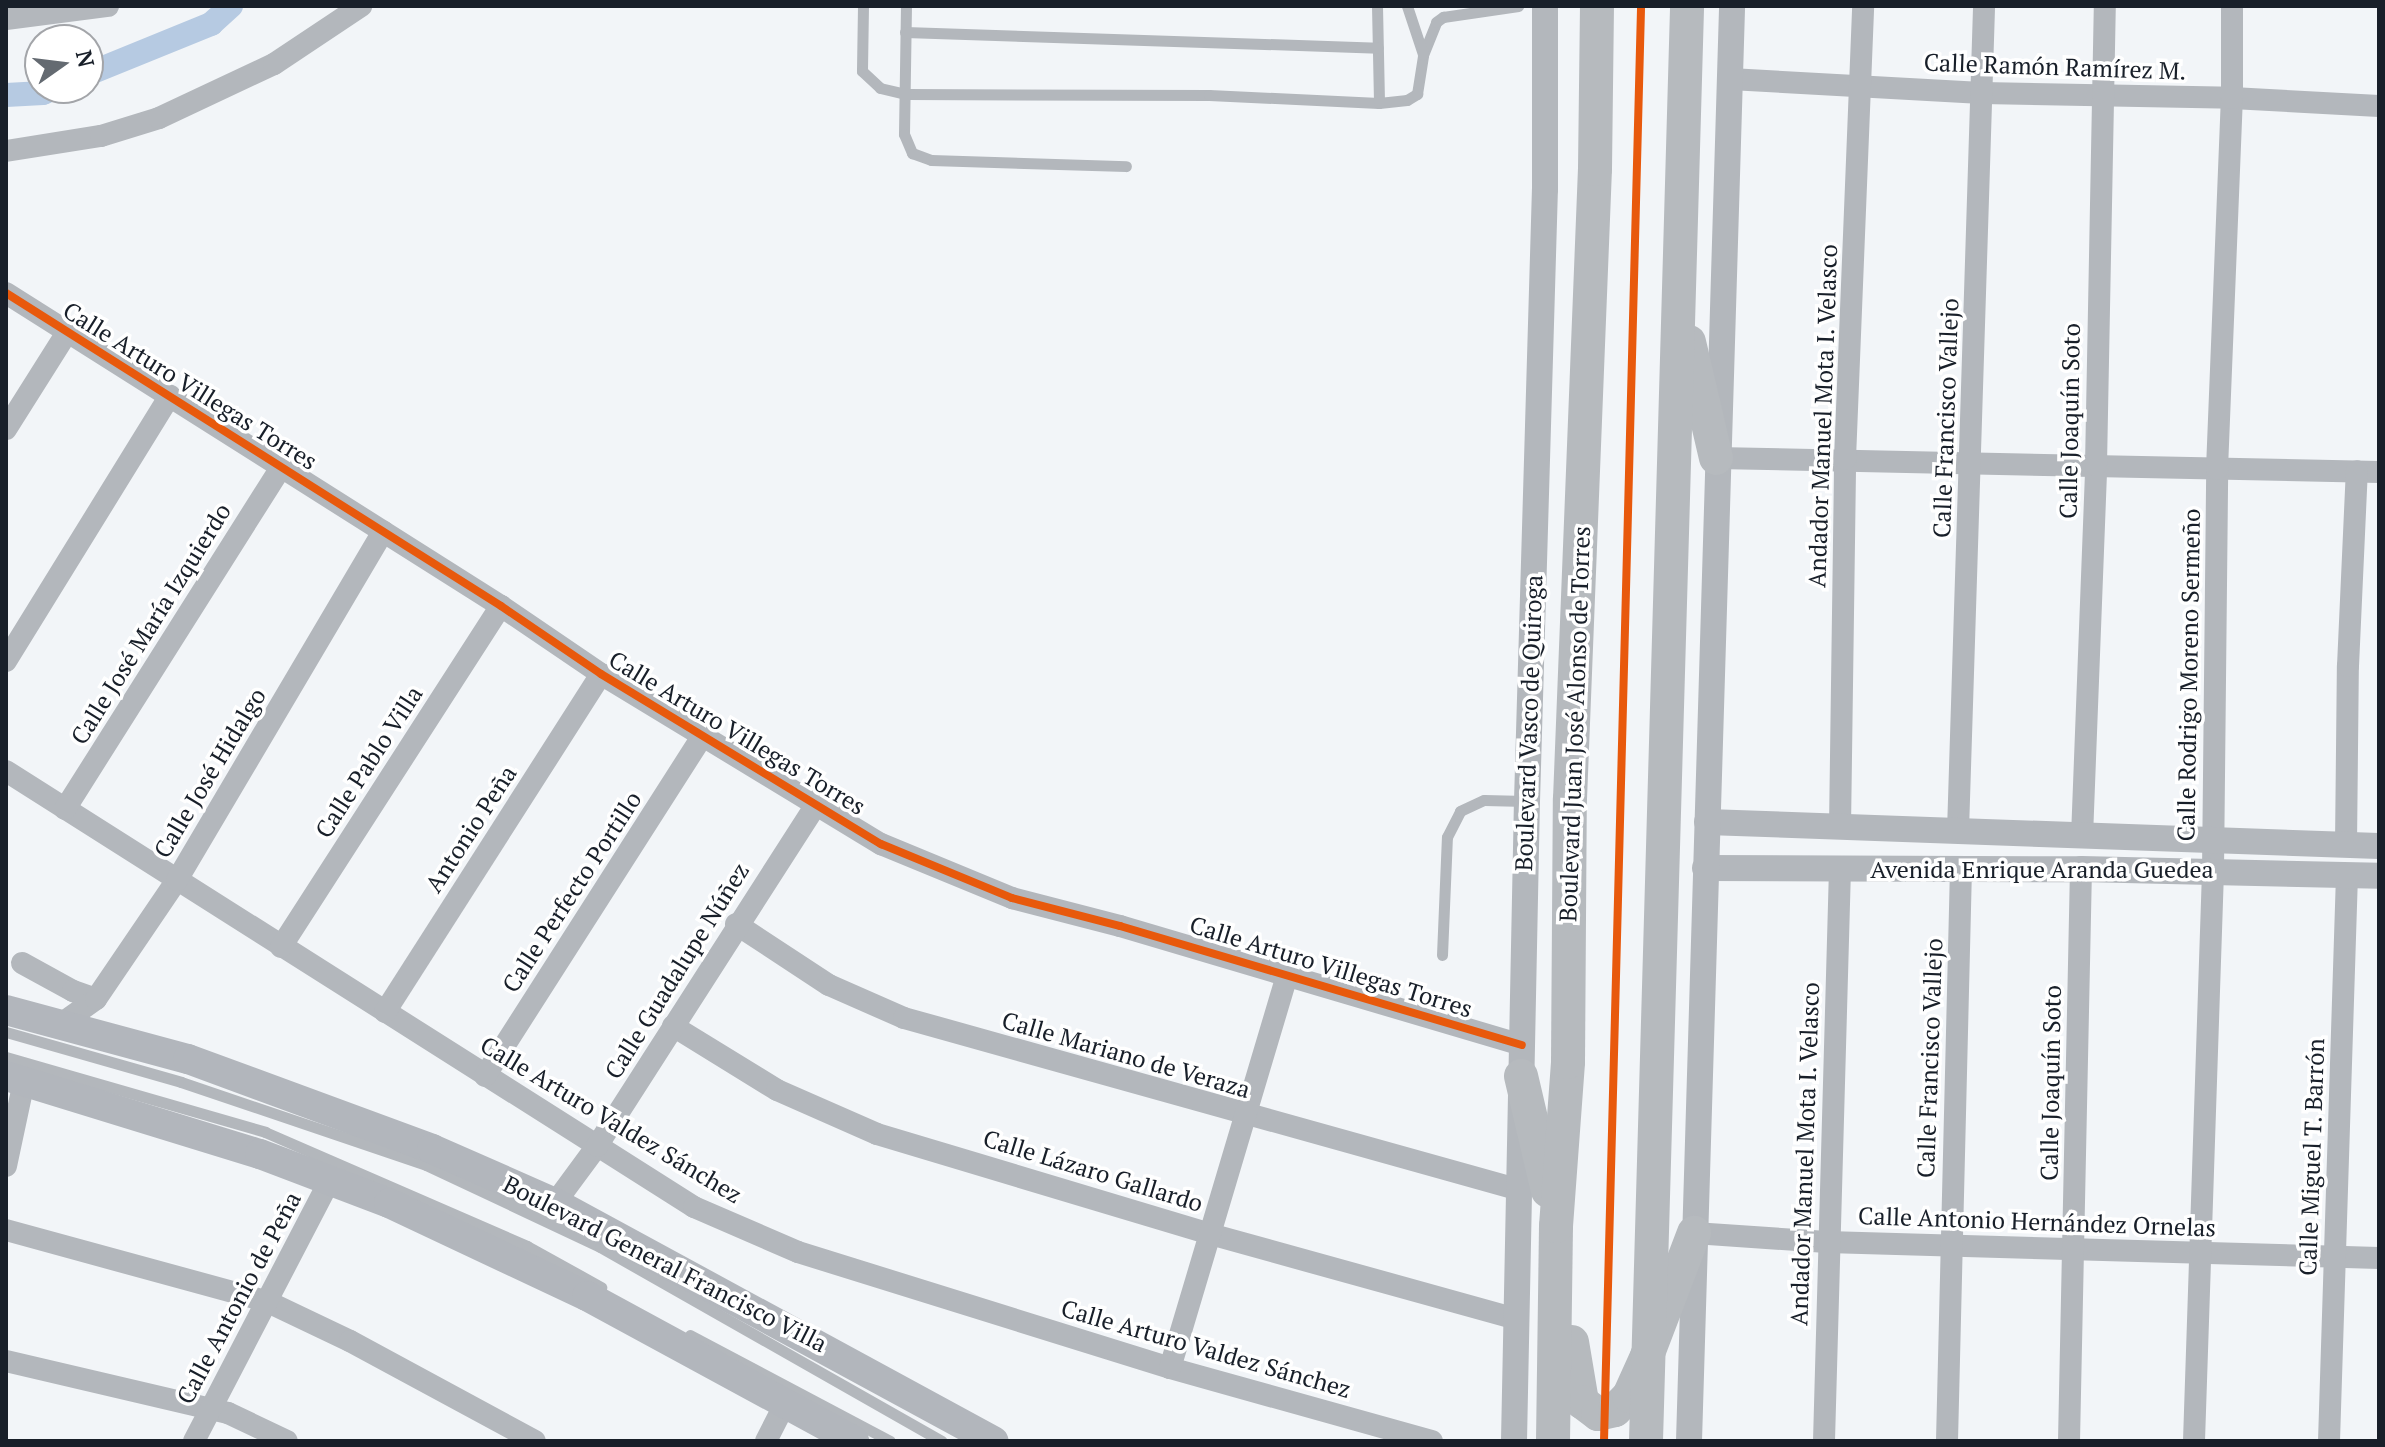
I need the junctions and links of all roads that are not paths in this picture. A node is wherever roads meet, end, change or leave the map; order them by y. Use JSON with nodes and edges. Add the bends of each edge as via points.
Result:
{"nodes":[{"id":1,"x":108,"y":6,"type":"edge"},
{"id":2,"x":361,"y":6,"type":"edge"},
{"id":3,"x":863,"y":6,"type":"edge"},
{"id":4,"x":906,"y":6,"type":"edge"},
{"id":5,"x":1377,"y":6,"type":"edge"},
{"id":6,"x":1407,"y":6,"type":"edge"},
{"id":7,"x":1518,"y":6,"type":"edge"},
{"id":8,"x":1545,"y":6,"type":"edge"},
{"id":9,"x":1597,"y":6,"type":"edge"},
{"id":10,"x":1687,"y":6,"type":"edge"},
{"id":11,"x":1732,"y":6,"type":"edge"},
{"id":12,"x":1863,"y":6,"type":"edge"},
{"id":13,"x":1984,"y":6,"type":"edge"},
{"id":14,"x":2105,"y":6,"type":"edge"},
{"id":15,"x":2232,"y":6,"type":"edge"},
{"id":16,"x":6,"y":19,"type":"edge"},
{"id":17,"x":905,"y":32,"type":"junction"},
{"id":18,"x":1378,"y":48,"type":"junction"},
{"id":19,"x":1423,"y":55,"type":"junction"},
{"id":20,"x":1730,"y":79,"type":"junction"},
{"id":21,"x":1861,"y":87,"type":"junction"},
{"id":22,"x":1982,"y":93,"type":"junction"},
{"id":23,"x":907,"y":94,"type":"junction"},
{"id":24,"x":2102,"y":97,"type":"junction"},
{"id":25,"x":2232,"y":98,"type":"junction"},
{"id":26,"x":1379,"y":103,"type":"junction"},
{"id":27,"x":2379,"y":106,"type":"edge"},
{"id":28,"x":6,"y":151,"type":"edge"},
{"id":29,"x":1126,"y":166,"type":"dead end"},
{"id":30,"x":6,"y":293,"type":"edge"},
{"id":31,"x":1678,"y":295,"type":"junction"},
{"id":32,"x":68,"y":331,"type":"junction"},
{"id":33,"x":170,"y":395,"type":"junction"},
{"id":34,"x":6,"y":429,"type":"edge"},
{"id":35,"x":1716,"y":458,"type":"junction"},
{"id":36,"x":1845,"y":459,"type":"junction"},
{"id":37,"x":1972,"y":461,"type":"junction"},
{"id":38,"x":2096,"y":465,"type":"junction"},
{"id":39,"x":281,"y":467,"type":"junction"},
{"id":40,"x":2217,"y":469,"type":"junction"},
{"id":41,"x":2368,"y":471,"type":"edge"},
{"id":42,"x":383,"y":531,"type":"junction"},
{"id":43,"x":501,"y":606,"type":"junction"},
{"id":44,"x":6,"y":661,"type":"edge"},
{"id":45,"x":601,"y":674,"type":"junction"},
{"id":46,"x":702,"y":737,"type":"junction"},
{"id":47,"x":6,"y":771,"type":"edge"},
{"id":48,"x":1527,"y":801,"type":"junction"},
{"id":49,"x":815,"y":806,"type":"junction"},
{"id":50,"x":65,"y":809,"type":"junction"},
{"id":51,"x":1707,"y":822,"type":"junction"},
{"id":52,"x":1840,"y":828,"type":"junction"},
{"id":53,"x":1958,"y":831,"type":"junction"},
{"id":54,"x":2082,"y":837,"type":"junction"},
{"id":55,"x":2212,"y":841,"type":"junction"},
{"id":56,"x":2346,"y":845,"type":"junction"},
{"id":57,"x":2379,"y":846,"type":"edge"},
{"id":58,"x":1705,"y":868,"type":"junction"},
{"id":59,"x":1840,"y":869,"type":"junction"},
{"id":60,"x":1961,"y":869,"type":"junction"},
{"id":61,"x":2081,"y":869,"type":"junction"},
{"id":62,"x":2213,"y":871,"type":"junction"},
{"id":63,"x":2347,"y":875,"type":"junction"},
{"id":64,"x":2379,"y":876,"type":"edge"},
{"id":65,"x":177,"y":880,"type":"junction"},
{"id":66,"x":736,"y":924,"type":"junction"},
{"id":67,"x":281,"y":947,"type":"junction"},
{"id":68,"x":1442,"y":955,"type":"dead end"},
{"id":69,"x":22,"y":963,"type":"dead end"},
{"id":70,"x":1287,"y":975,"type":"junction"},
{"id":71,"x":96,"y":999,"type":"junction"},
{"id":72,"x":6,"y":1010,"type":"edge"},
{"id":73,"x":385,"y":1012,"type":"junction"},
{"id":74,"x":61,"y":1024,"type":"junction"},
{"id":75,"x":673,"y":1026,"type":"junction"},
{"id":76,"x":6,"y":1032,"type":"edge"},
{"id":77,"x":1522,"y":1060,"type":"junction"},
{"id":78,"x":12,"y":1071,"type":"edge"},
{"id":79,"x":485,"y":1076,"type":"junction"},
{"id":80,"x":1244,"y":1116,"type":"junction"},
{"id":81,"x":597,"y":1146,"type":"junction"},
{"id":82,"x":6,"y":1166,"type":"edge"},
{"id":83,"x":330,"y":1180,"type":"junction"},
{"id":84,"x":1520,"y":1190,"type":"junction"},
{"id":85,"x":555,"y":1203,"type":"junction"},
{"id":86,"x":1556,"y":1226,"type":"junction"},
{"id":87,"x":6,"y":1230,"type":"edge"},
{"id":88,"x":1694,"y":1233,"type":"junction"},
{"id":89,"x":1210,"y":1234,"type":"junction"},
{"id":90,"x":1827,"y":1242,"type":"junction"},
{"id":91,"x":1951,"y":1246,"type":"junction"},
{"id":92,"x":2074,"y":1248,"type":"junction"},
{"id":93,"x":2199,"y":1252,"type":"junction"},
{"id":94,"x":2335,"y":1256,"type":"junction"},
{"id":95,"x":2379,"y":1258,"type":"edge"},
{"id":96,"x":609,"y":1291,"type":"dead end"},
{"id":97,"x":266,"y":1301,"type":"junction"},
{"id":98,"x":1517,"y":1319,"type":"junction"},
{"id":99,"x":676,"y":1328,"type":"dead end"},
{"id":100,"x":1647,"y":1356,"type":"junction"},
{"id":101,"x":6,"y":1361,"type":"edge"},
{"id":102,"x":1170,"y":1368,"type":"junction"},
{"id":103,"x":784,"y":1406,"type":"junction"},
{"id":104,"x":211,"y":1409,"type":"junction"},
{"id":105,"x":194,"y":1441,"type":"edge"},
{"id":106,"x":287,"y":1441,"type":"edge"},
{"id":107,"x":535,"y":1441,"type":"edge"},
{"id":108,"x":766,"y":1441,"type":"edge"},
{"id":109,"x":854,"y":1441,"type":"edge"},
{"id":110,"x":890,"y":1441,"type":"edge"},
{"id":111,"x":942,"y":1441,"type":"edge"},
{"id":112,"x":994,"y":1441,"type":"edge"},
{"id":113,"x":1432,"y":1441,"type":"edge"},
{"id":114,"x":1514,"y":1441,"type":"edge"},
{"id":115,"x":1553,"y":1441,"type":"edge"},
{"id":116,"x":1646,"y":1441,"type":"edge"},
{"id":117,"x":1689,"y":1441,"type":"edge"},
{"id":118,"x":1824,"y":1441,"type":"edge"},
{"id":119,"x":1947,"y":1441,"type":"edge"},
{"id":120,"x":2069,"y":1441,"type":"edge"},
{"id":121,"x":2194,"y":1441,"type":"edge"},
{"id":122,"x":2329,"y":1441,"type":"edge"}],
"edges":[{"from":1,"to":16,"type":"street"},
{"from":2,"to":28,"type":"street","via":[[274,64],[159,118],[101,136]]},
{"from":3,"to":23,"type":"lane","via":[[862,71],[880,88]]},
{"from":4,"to":17,"type":"lane"},
{"from":5,"to":18,"type":"lane"},
{"from":6,"to":19,"type":"lane"},
{"from":7,"to":19,"type":"lane","via":[[1443,17]]},
{"from":8,"to":48,"type":"street","name":"Boulevard Vasco de Quiroga","via":[[1545,189]]},
{"from":9,"to":86,"type":"main road","name":"Boulevard Juan José Alonso de Torres","via":[[1570,799],[1568,1062]]},
{"from":10,"to":31,"type":"main road"},
{"from":11,"to":20,"type":"street"},
{"from":12,"to":21,"type":"street","name":"Andador Manuel Mota I. Velasco"},
{"from":13,"to":22,"type":"street","name":"Calle Francisco Vallejo"},
{"from":14,"to":24,"type":"street","name":"Calle Joaquín Soto"},
{"from":15,"to":25,"type":"street","name":"Calle Rodrigo Moreno Sermeño"},
{"from":17,"to":18,"type":"lane"},
{"from":17,"to":23,"type":"lane"},
{"from":18,"to":26,"type":"lane"},
{"from":19,"to":26,"type":"lane","via":[[1417,94]]},
{"from":20,"to":21,"type":"street","name":"Calle Ramón Ramírez M."},
{"from":20,"to":35,"type":"street"},
{"from":21,"to":22,"type":"street","name":"Calle Ramón Ramírez M."},
{"from":21,"to":36,"type":"street","name":"Andador Manuel Mota I. Velasco"},
{"from":22,"to":24,"type":"street","name":"Calle Ramón Ramírez M."},
{"from":22,"to":37,"type":"street","name":"Calle Francisco Vallejo"},
{"from":23,"to":26,"type":"lane","via":[[1209,95]]},
{"from":23,"to":29,"type":"lane","via":[[904,134],[912,153],[931,160]]},
{"from":24,"to":25,"type":"street","name":"Calle Ramón Ramírez M."},
{"from":24,"to":38,"type":"street","name":"Calle Joaquín Soto"},
{"from":25,"to":27,"type":"street","name":"Calle Ramón Ramírez M."},
{"from":25,"to":40,"type":"street","name":"Calle Rodrigo Moreno Sermeño"},
{"from":30,"to":32,"type":"street","name":"Calle Arturo Villegas Torres"},
{"from":31,"to":35,"type":"main road"},
{"from":31,"to":100,"type":"main road"},
{"from":32,"to":33,"type":"street","name":"Calle Arturo Villegas Torres"},
{"from":32,"to":34,"type":"street"},
{"from":33,"to":39,"type":"street","name":"Calle Arturo Villegas Torres"},
{"from":33,"to":44,"type":"street"},
{"from":35,"to":36,"type":"street"},
{"from":35,"to":51,"type":"street"},
{"from":36,"to":37,"type":"street"},
{"from":36,"to":52,"type":"street","name":"Andador Manuel Mota I. Velasco"},
{"from":37,"to":38,"type":"street"},
{"from":37,"to":53,"type":"street","name":"Calle Francisco Vallejo"},
{"from":38,"to":40,"type":"street"},
{"from":38,"to":54,"type":"street","name":"Calle Joaquín Soto"},
{"from":39,"to":42,"type":"street","name":"Calle Arturo Villegas Torres"},
{"from":39,"to":50,"type":"street","name":"Calle José María Izquierdo"},
{"from":40,"to":41,"type":"street"},
{"from":40,"to":55,"type":"street","name":"Calle Rodrigo Moreno Sermeño"},
{"from":41,"to":56,"type":"street","via":[[2348,666]]},
{"from":42,"to":43,"type":"street","name":"Calle Arturo Villegas Torres"},
{"from":42,"to":65,"type":"street","name":"Calle José Hidalgo"},
{"from":43,"to":45,"type":"street","name":"Calle Arturo Villegas Torres"},
{"from":43,"to":67,"type":"street","name":"Calle Pablo Villa"},
{"from":45,"to":46,"type":"street","name":"Calle Arturo Villegas Torres"},
{"from":45,"to":73,"type":"street","name":"Antonio Peña"},
{"from":46,"to":49,"type":"street","name":"Calle Arturo Villegas Torres"},
{"from":46,"to":79,"type":"street","name":"Calle Perfecto Portillo"},
{"from":47,"to":50,"type":"street","name":"Calle Arturo Valdez Sánchez"},
{"from":48,"to":68,"type":"lane","via":[[1484,800],[1460,811],[1447,837]]},
{"from":48,"to":77,"type":"street","name":"Boulevard Vasco de Quiroga"},
{"from":49,"to":66,"type":"street","name":"Calle Guadalupe Núñez"},
{"from":49,"to":70,"type":"street","name":"Calle Arturo Villegas Torres","via":[[881,844],[1012,898]]},
{"from":50,"to":65,"type":"street","name":"Calle Arturo Valdez Sánchez"},
{"from":51,"to":52,"type":"street","name":"Avenida Enrique Aranda Guedea"},
{"from":51,"to":58,"type":"street"},
{"from":52,"to":53,"type":"street","name":"Avenida Enrique Aranda Guedea"},
{"from":53,"to":54,"type":"street","name":"Avenida Enrique Aranda Guedea"},
{"from":54,"to":55,"type":"street","name":"Avenida Enrique Aranda Guedea"},
{"from":55,"to":56,"type":"street","name":"Avenida Enrique Aranda Guedea"},
{"from":55,"to":62,"type":"street","name":"Calle Rodrigo Moreno Sermeño"},
{"from":56,"to":57,"type":"street","name":"Avenida Enrique Aranda Guedea"},
{"from":58,"to":59,"type":"street","name":"Avenida Enrique Aranda Guedea"},
{"from":58,"to":88,"type":"street"},
{"from":59,"to":60,"type":"street","name":"Avenida Enrique Aranda Guedea"},
{"from":59,"to":90,"type":"street","name":"Andador Manuel Mota I. Velasco"},
{"from":60,"to":61,"type":"street","name":"Avenida Enrique Aranda Guedea"},
{"from":60,"to":91,"type":"street","name":"Calle Francisco Vallejo"},
{"from":61,"to":62,"type":"street","name":"Avenida Enrique Aranda Guedea"},
{"from":61,"to":92,"type":"street","name":"Calle Joaquín Soto"},
{"from":62,"to":63,"type":"street","name":"Avenida Enrique Aranda Guedea"},
{"from":62,"to":93,"type":"street","name":"Calle Rodrigo Moreno Sermeño"},
{"from":63,"to":64,"type":"street","name":"Avenida Enrique Aranda Guedea"},
{"from":63,"to":94,"type":"street","name":"Calle Miguel T. Barrón"},
{"from":65,"to":67,"type":"street","name":"Calle Arturo Valdez Sánchez"},
{"from":65,"to":71,"type":"street","name":"Calle José Hidalgo"},
{"from":66,"to":75,"type":"street","name":"Calle Guadalupe Núñez"},
{"from":66,"to":80,"type":"street","name":"Calle Mariano de Veraza","via":[[829,985],[904,1018]]},
{"from":67,"to":73,"type":"street","name":"Calle Arturo Valdez Sánchez"},
{"from":69,"to":71,"type":"street"},
{"from":70,"to":77,"type":"street","name":"Calle Arturo Villegas Torres"},
{"from":70,"to":80,"type":"street"},
{"from":71,"to":74,"type":"street","name":"Calle José Hidalgo"},
{"from":72,"to":74,"type":"main road","name":"Boulevard General Francisco Villa"},
{"from":73,"to":79,"type":"street","name":"Calle Arturo Valdez Sánchez"},
{"from":74,"to":85,"type":"main road","name":"Boulevard General Francisco Villa","via":[[188,1059],[319,1104]]},
{"from":75,"to":81,"type":"street","name":"Calle Guadalupe Núñez"},
{"from":75,"to":89,"type":"street","name":"Calle Lázaro Gallardo","via":[[777,1090],[877,1134]]},
{"from":76,"to":111,"type":"lane","via":[[181,1082],[426,1165],[600,1247]]},
{"from":77,"to":84,"type":"street","name":"Boulevard Vasco de Quiroga"},
{"from":77,"to":86,"type":"main road"},
{"from":78,"to":82,"type":"street"},
{"from":78,"to":83,"type":"main road"},
{"from":78,"to":96,"type":"lane","via":[[265,1132],[527,1246]]},
{"from":79,"to":81,"type":"street","name":"Calle Arturo Valdez Sánchez"},
{"from":80,"to":84,"type":"street","name":"Calle Mariano de Veraza"},
{"from":80,"to":89,"type":"street"},
{"from":81,"to":85,"type":"street","name":"Calle Guadalupe Núñez"},
{"from":81,"to":102,"type":"street","name":"Calle Arturo Valdez Sánchez","via":[[694,1207],[798,1252]]},
{"from":83,"to":97,"type":"street","name":"Calle Antonio de Peña"},
{"from":83,"to":103,"type":"main road","via":[[475,1241],[587,1296]]},
{"from":84,"to":98,"type":"street","name":"Boulevard Vasco de Quiroga"},
{"from":85,"to":112,"type":"main road","name":"Boulevard General Francisco Villa"},
{"from":86,"to":100,"type":"main road","via":[[1582,1402],[1598,1414],[1615,1410],[1629,1396]]},
{"from":86,"to":115,"type":"main road","name":"Boulevard Juan José Alonso de Torres"},
{"from":87,"to":97,"type":"street"},
{"from":88,"to":90,"type":"street","name":"Calle Antonio Hernández Ornelas"},
{"from":88,"to":100,"type":"main road"},
{"from":88,"to":117,"type":"street"},
{"from":89,"to":98,"type":"street","name":"Calle Lázaro Gallardo"},
{"from":89,"to":102,"type":"street"},
{"from":90,"to":91,"type":"street","name":"Calle Antonio Hernández Ornelas"},
{"from":90,"to":118,"type":"street","name":"Andador Manuel Mota I. Velasco"},
{"from":91,"to":92,"type":"street","name":"Calle Antonio Hernández Ornelas"},
{"from":91,"to":119,"type":"street","name":"Calle Francisco Vallejo"},
{"from":92,"to":93,"type":"street","name":"Calle Antonio Hernández Ornelas"},
{"from":92,"to":120,"type":"street","name":"Calle Joaquín Soto"},
{"from":93,"to":94,"type":"street","name":"Calle Antonio Hernández Ornelas"},
{"from":93,"to":121,"type":"street","name":"Calle Rodrigo Moreno Sermeño"},
{"from":94,"to":95,"type":"street","name":"Calle Antonio Hernández Ornelas"},
{"from":94,"to":122,"type":"street","name":"Calle Miguel T. Barrón"},
{"from":97,"to":104,"type":"street","name":"Calle Antonio de Peña"},
{"from":97,"to":107,"type":"street"},
{"from":98,"to":114,"type":"street","name":"Boulevard Vasco de Quiroga"},
{"from":99,"to":110,"type":"lane"},
{"from":100,"to":116,"type":"main road"},
{"from":101,"to":104,"type":"street"},
{"from":102,"to":113,"type":"street","name":"Calle Arturo Valdez Sánchez"},
{"from":103,"to":108,"type":"street"},
{"from":103,"to":109,"type":"main road"},
{"from":104,"to":105,"type":"street","name":"Calle Antonio de Peña"},
{"from":104,"to":106,"type":"street"}]}
